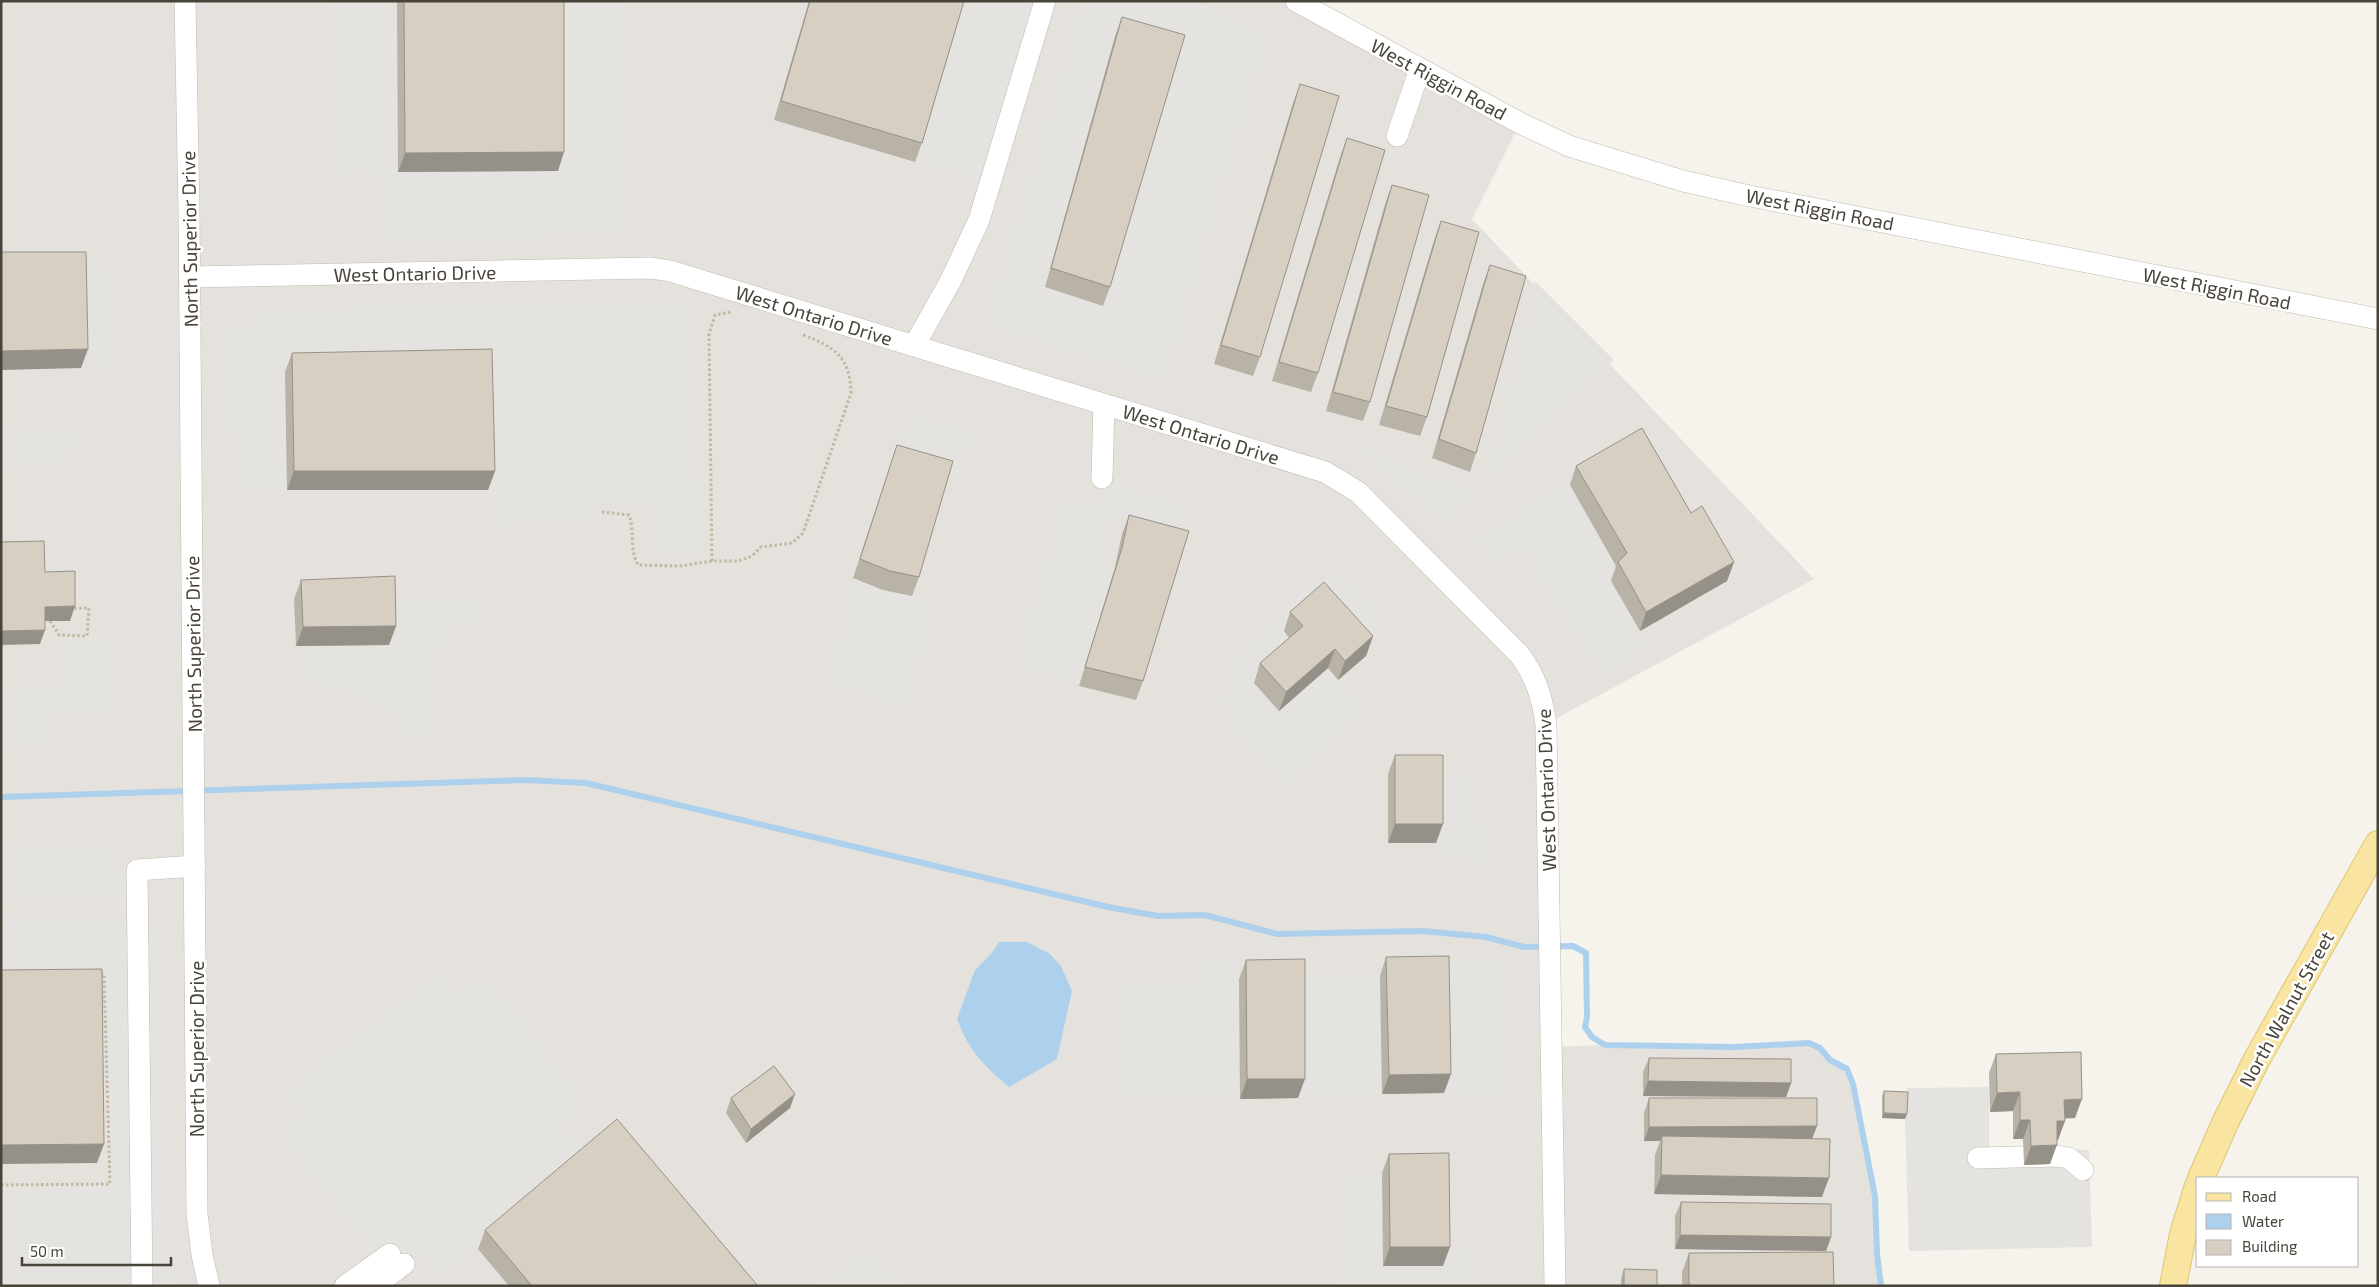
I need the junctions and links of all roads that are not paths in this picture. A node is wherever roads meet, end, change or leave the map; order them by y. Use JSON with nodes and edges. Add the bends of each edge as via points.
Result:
{"nodes":[{"id":1,"x":186,"y":1,"type":"edge"},
{"id":2,"x":1045,"y":1,"type":"edge"},
{"id":3,"x":1296,"y":1,"type":"edge"},
{"id":4,"x":1420,"y":69,"type":"junction"},
{"id":5,"x":1397,"y":136,"type":"dead end"},
{"id":6,"x":190,"y":277,"type":"junction"},
{"id":7,"x":2378,"y":319,"type":"edge"},
{"id":8,"x":914,"y":346,"type":"junction"},
{"id":9,"x":1104,"y":404,"type":"junction"},
{"id":10,"x":1102,"y":478,"type":"dead end"},
{"id":11,"x":2378,"y":844,"type":"edge"},
{"id":12,"x":195,"y":866,"type":"junction"},
{"id":13,"x":1978,"y":1158,"type":"dead end"},
{"id":14,"x":2083,"y":1170,"type":"dead end"},
{"id":15,"x":2201,"y":1177,"type":"edge"},
{"id":16,"x":2196,"y":1192,"type":"edge"},
{"id":17,"x":142,"y":1286,"type":"edge"},
{"id":18,"x":209,"y":1286,"type":"edge"},
{"id":19,"x":346,"y":1286,"type":"edge"},
{"id":20,"x":375,"y":1286,"type":"edge"},
{"id":21,"x":1556,"y":1286,"type":"edge"},
{"id":22,"x":2173,"y":1286,"type":"edge"}],
"edges":[{"from":1,"to":6,"type":"street","name":"North Superior Drive"},
{"from":2,"to":8,"type":"street","via":[[979,220],[951,280]]},
{"from":3,"to":4,"type":"street","name":"West Riggin Road"},
{"from":4,"to":5,"type":"street"},
{"from":4,"to":7,"type":"street","name":"West Riggin Road","via":[[1569,146],[1682,182]]},
{"from":6,"to":8,"type":"street","name":"West Ontario Drive","via":[[651,268],[694,278]]},
{"from":6,"to":12,"type":"street","name":"North Superior Drive"},
{"from":8,"to":9,"type":"street","name":"West Ontario Drive"},
{"from":9,"to":10,"type":"street"},
{"from":9,"to":21,"type":"street","name":"West Ontario Drive","via":[[1326,472],[1358,492],[1520,654],[1539,686],[1546,724]]},
{"from":11,"to":15,"type":"main road","name":"North Walnut Street","via":[[2257,1059]]},
{"from":12,"to":17,"type":"street","via":[[137,870]]},
{"from":12,"to":18,"type":"street","name":"North Superior Drive","via":[[197,1214]]},
{"from":13,"to":14,"type":"street","via":[[2057,1156],[2068,1158]]},
{"from":16,"to":22,"type":"main road","via":[[2185,1226]]},
{"from":19,"to":20,"type":"street","via":[[397,1259]]}]}
